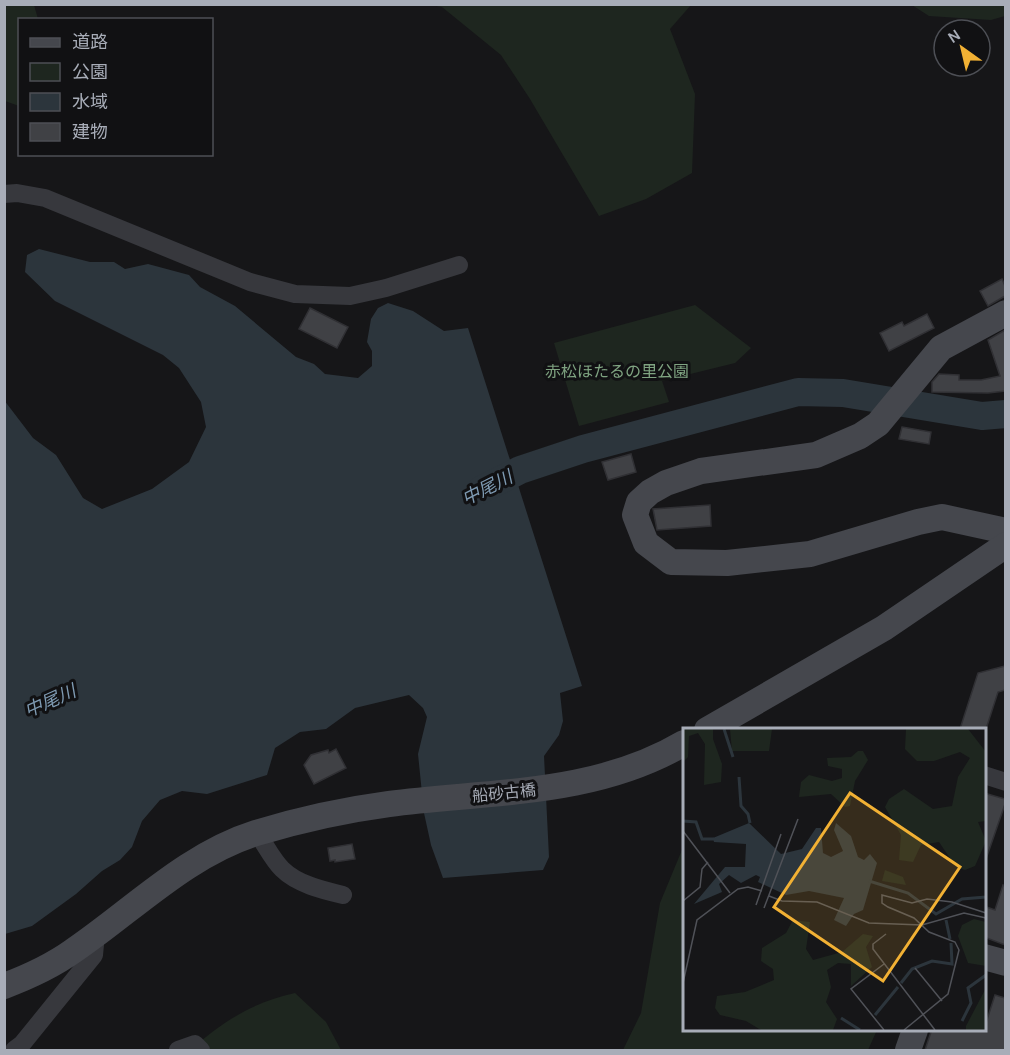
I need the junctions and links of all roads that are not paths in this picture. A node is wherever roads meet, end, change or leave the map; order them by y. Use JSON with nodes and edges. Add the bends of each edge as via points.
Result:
{"nodes":[{"id":1,"x":4,"y":194,"type":"edge"},
{"id":2,"x":459,"y":265,"type":"dead end"},
{"id":3,"x":1005,"y":313,"type":"edge"},
{"id":4,"x":1005,"y":531,"type":"edge"},
{"id":5,"x":1005,"y":545,"type":"edge"},
{"id":6,"x":709,"y":728,"type":"edge"},
{"id":7,"x":683,"y":743,"type":"edge"},
{"id":8,"x":986,"y":776,"type":"edge"},
{"id":9,"x":1005,"y":782,"type":"edge"},
{"id":10,"x":257,"y":833,"type":"junction"},
{"id":11,"x":343,"y":895,"type":"dead end"},
{"id":12,"x":96,"y":934,"type":"junction"},
{"id":13,"x":986,"y":958,"type":"edge"},
{"id":14,"x":1005,"y":963,"type":"edge"},
{"id":15,"x":4,"y":986,"type":"edge"},
{"id":16,"x":914,"y":1031,"type":"edge"},
{"id":17,"x":14,"y":1050,"type":"edge"},
{"id":18,"x":178,"y":1050,"type":"edge"},
{"id":19,"x":201,"y":1050,"type":"edge"},
{"id":20,"x":908,"y":1050,"type":"edge"}],
"edges":[{"from":1,"to":2,"type":"street","via":[[45,198],[250,282],[295,294],[350,296]]},
{"from":3,"to":4,"type":"street","via":[[941,348],[878,424],[860,436],[816,455],[701,471],[666,483],[639,502],[635,515],[646,543],[671,562],[728,563],[810,554],[942,518]]},
{"from":5,"to":6,"type":"street","via":[[884,628]]},
{"from":7,"to":10,"type":"street","name":"船砂古橋","via":[[618,772],[540,789],[388,804]]},
{"from":8,"to":9,"type":"street"},
{"from":10,"to":11,"type":"street","via":[[281,868],[296,879]]},
{"from":10,"to":12,"type":"street","name":"船砂古橋","via":[[208,855]]},
{"from":12,"to":15,"type":"street","name":"船砂古橋","via":[[72,952]]},
{"from":12,"to":17,"type":"street","via":[[94,956]]},
{"from":13,"to":14,"type":"street"},
{"from":16,"to":20,"type":"street"},
{"from":18,"to":19,"type":"street","via":[[195,1044]]}]}
